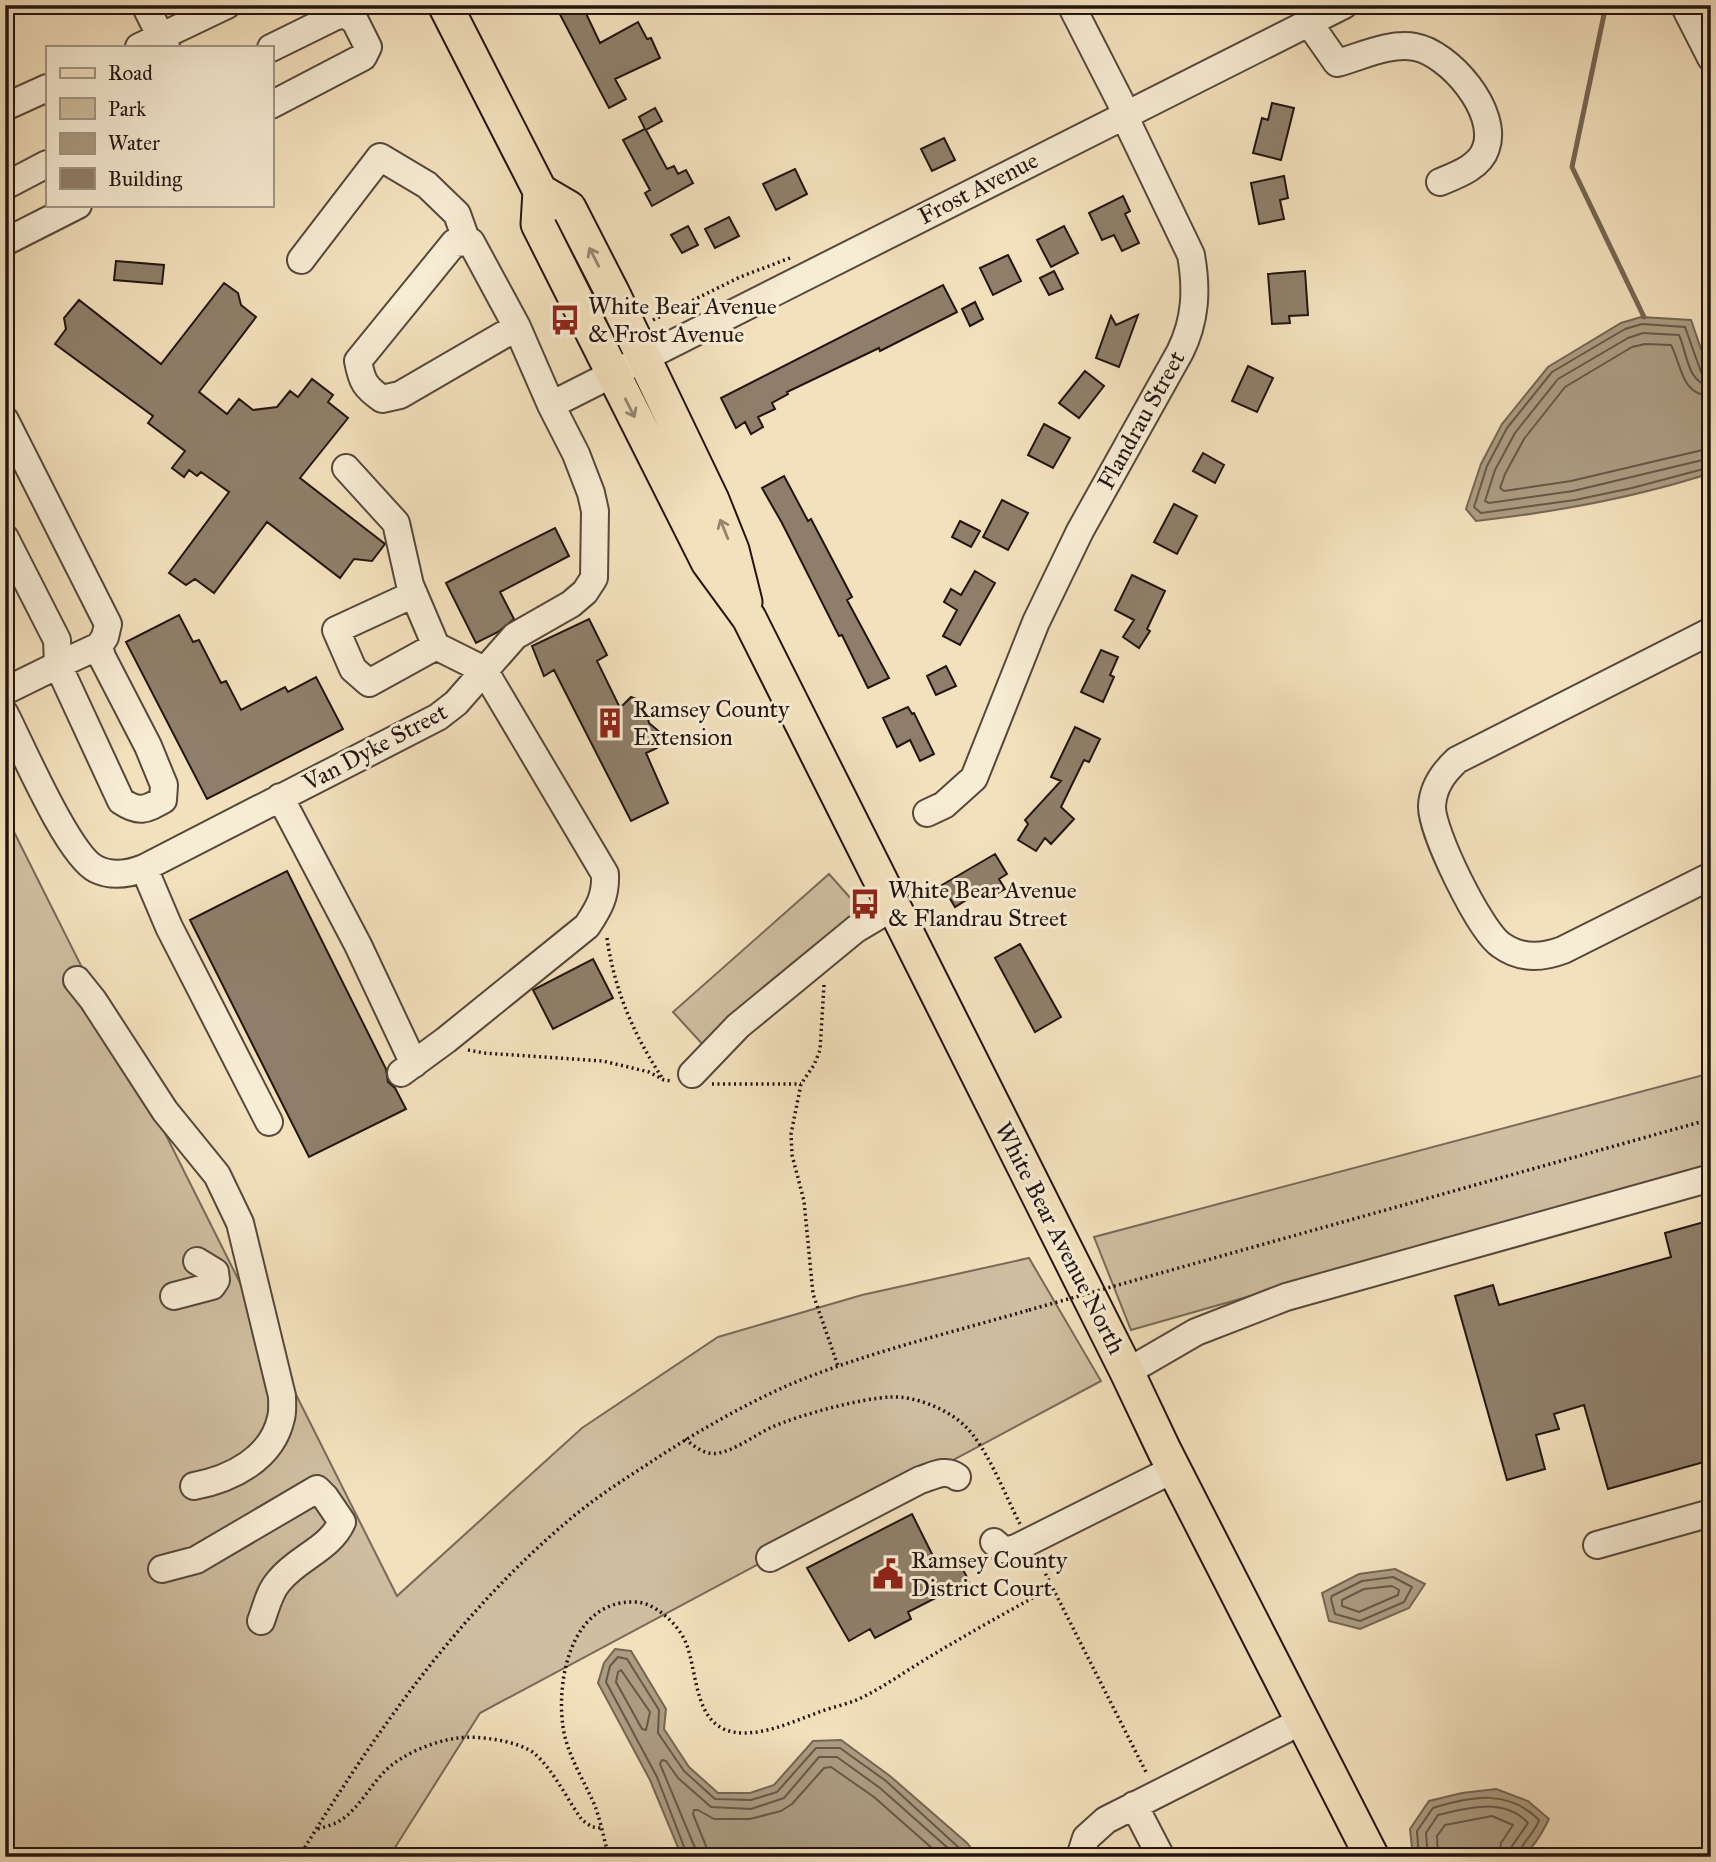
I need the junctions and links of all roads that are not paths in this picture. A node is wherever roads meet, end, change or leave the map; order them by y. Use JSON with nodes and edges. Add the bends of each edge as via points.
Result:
{"nodes":[{"id":1,"x":145,"y":5,"type":"edge"},
{"id":2,"x":227,"y":5,"type":"edge"},
{"id":3,"x":445,"y":5,"type":"edge"},
{"id":4,"x":1071,"y":5,"type":"edge"},
{"id":5,"x":1344,"y":5,"type":"edge"},
{"id":6,"x":1684,"y":5,"type":"edge"},
{"id":7,"x":1309,"y":23,"type":"junction"},
{"id":8,"x":155,"y":44,"type":"edge"},
{"id":9,"x":273,"y":47,"type":"edge"},
{"id":10,"x":1711,"y":58,"type":"edge"},
{"id":11,"x":46,"y":88,"type":"edge"},
{"id":12,"x":273,"y":104,"type":"edge"},
{"id":13,"x":5,"y":107,"type":"edge"},
{"id":14,"x":1125,"y":115,"type":"junction"},
{"id":15,"x":46,"y":165,"type":"edge"},
{"id":16,"x":1440,"y":182,"type":"dead end"},
{"id":17,"x":5,"y":186,"type":"edge"},
{"id":18,"x":540,"y":191,"type":"junction"},
{"id":19,"x":76,"y":206,"type":"edge"},
{"id":20,"x":5,"y":242,"type":"edge"},
{"id":21,"x":467,"y":242,"type":"junction"},
{"id":22,"x":301,"y":260,"type":"dead end"},
{"id":23,"x":517,"y":327,"type":"junction"},
{"id":24,"x":644,"y":358,"type":"junction"},
{"id":25,"x":613,"y":373,"type":"junction"},
{"id":26,"x":551,"y":405,"type":"junction"},
{"id":27,"x":5,"y":420,"type":"edge"},
{"id":28,"x":346,"y":468,"type":"dead end"},
{"id":29,"x":5,"y":538,"type":"edge"},
{"id":30,"x":414,"y":594,"type":"junction"},
{"id":31,"x":749,"y":618,"type":"junction"},
{"id":32,"x":1711,"y":631,"type":"edge"},
{"id":33,"x":99,"y":646,"type":"junction"},
{"id":34,"x":436,"y":646,"type":"junction"},
{"id":35,"x":58,"y":665,"type":"junction"},
{"id":36,"x":484,"y":670,"type":"junction"},
{"id":37,"x":5,"y":691,"type":"edge"},
{"id":38,"x":5,"y":714,"type":"edge"},
{"id":39,"x":281,"y":797,"type":"junction"},
{"id":40,"x":927,"y":813,"type":"dead end"},
{"id":41,"x":144,"y":868,"type":"junction"},
{"id":42,"x":1711,"y":876,"type":"edge"},
{"id":43,"x":893,"y":907,"type":"junction"},
{"id":44,"x":77,"y":980,"type":"dead end"},
{"id":45,"x":694,"y":1080,"type":"road end"},
{"id":46,"x":269,"y":1122,"type":"dead end"},
{"id":47,"x":1711,"y":1178,"type":"edge"},
{"id":48,"x":197,"y":1261,"type":"dead end"},
{"id":49,"x":174,"y":1296,"type":"dead end"},
{"id":50,"x":1127,"y":1372,"type":"junction"},
{"id":51,"x":1174,"y":1469,"type":"junction"},
{"id":52,"x":957,"y":1477,"type":"dead end"},
{"id":53,"x":194,"y":1486,"type":"dead end"},
{"id":54,"x":1711,"y":1513,"type":"edge"},
{"id":55,"x":994,"y":1542,"type":"dead end"},
{"id":56,"x":1597,"y":1545,"type":"dead end"},
{"id":57,"x":770,"y":1558,"type":"dead end"},
{"id":58,"x":162,"y":1569,"type":"dead end"},
{"id":59,"x":261,"y":1621,"type":"dead end"},
{"id":60,"x":1302,"y":1721,"type":"junction"},
{"id":61,"x":1146,"y":1800,"type":"junction"},
{"id":62,"x":1080,"y":1857,"type":"edge"},
{"id":63,"x":1161,"y":1857,"type":"edge"},
{"id":64,"x":1372,"y":1857,"type":"edge"}],
"edges":[{"from":1,"to":8,"type":"street"},
{"from":2,"to":8,"type":"street"},
{"from":3,"to":18,"type":"main road","name":"White Bear Avenue North"},
{"from":4,"to":14,"type":"street","name":"Flandrau Street"},
{"from":5,"to":7,"type":"street","name":"Frost Avenue"},
{"from":6,"to":10,"type":"street"},
{"from":7,"to":14,"type":"street","name":"Frost Avenue"},
{"from":7,"to":16,"type":"street","via":[[1337,63],[1397,46],[1416,47],[1454,68],[1483,111],[1488,134],[1477,163]]},
{"from":9,"to":12,"type":"street","via":[[345,13],[355,21],[368,47],[363,57]]},
{"from":11,"to":13,"type":"street"},
{"from":14,"to":24,"type":"street","name":"Frost Avenue"},
{"from":14,"to":40,"type":"street","name":"Flandrau Street","via":[[1191,255],[1195,278],[1191,324],[1036,622],[974,778],[944,805]]},
{"from":15,"to":17,"type":"street"},
{"from":24,"to":18,"type":"main road","name":"White Bear Avenue North","one_way":true,"via":[[569,208]]},
{"from":18,"to":25,"type":"main road","name":"White Bear Avenue North","via":[[538,224]]},
{"from":19,"to":20,"type":"street"},
{"from":21,"to":22,"type":"street","name":"Van Dyke Street","via":[[457,214],[427,185],[380,156]]},
{"from":21,"to":23,"type":"street","name":"Van Dyke Street"},
{"from":21,"to":23,"type":"street","via":[[454,243],[358,361],[366,388],[382,399],[400,395]]},
{"from":23,"to":26,"type":"street","name":"Van Dyke Street"},
{"from":24,"to":25,"type":"street","name":"Frost Avenue"},
{"from":31,"to":24,"type":"main road","name":"White Bear Avenue North","one_way":true,"via":[[732,550]]},
{"from":25,"to":26,"type":"street"},
{"from":25,"to":31,"type":"main road","name":"White Bear Avenue North","one_way":true,"via":[[708,562]]},
{"from":26,"to":36,"type":"street","name":"Van Dyke Street","via":[[591,493],[594,578],[571,604],[515,636]]},
{"from":27,"to":33,"type":"street","via":[[107,624]]},
{"from":28,"to":30,"type":"street","via":[[396,523]]},
{"from":29,"to":35,"type":"street","via":[[57,640]]},
{"from":30,"to":34,"type":"street"},
{"from":30,"to":34,"type":"street","via":[[336,630],[353,669],[369,683]]},
{"from":31,"to":43,"type":"main road","name":"White Bear Avenue North"},
{"from":32,"to":42,"type":"street","via":[[1465,755],[1445,771],[1432,803],[1438,836],[1482,923],[1500,945],[1515,953],[1539,956],[1563,950]]},
{"from":33,"to":35,"type":"street"},
{"from":33,"to":35,"type":"street","via":[[164,785],[163,800],[149,808],[134,810],[121,801]]},
{"from":34,"to":36,"type":"street"},
{"from":35,"to":37,"type":"street"},
{"from":36,"to":39,"type":"street","name":"Van Dyke Street","via":[[438,717]]},
{"from":36,"to":39,"type":"street","via":[[605,874],[606,888],[602,903],[575,937],[408,1069],[358,945]]},
{"from":38,"to":41,"type":"street","name":"Van Dyke Street","via":[[79,855],[107,873],[126,874]]},
{"from":39,"to":41,"type":"street","name":"Van Dyke Street"},
{"from":41,"to":46,"type":"street","via":[[169,927]]},
{"from":43,"to":45,"type":"street","via":[[856,929],[738,1026]]},
{"from":43,"to":50,"type":"main road","name":"White Bear Avenue North"},
{"from":44,"to":53,"type":"street","via":[[165,1111],[217,1175],[240,1223],[282,1396],[274,1438],[261,1454],[217,1482]]},
{"from":47,"to":50,"type":"street","via":[[1286,1297],[1196,1332]]},
{"from":48,"to":49,"type":"street","via":[[215,1272],[216,1280],[212,1286]]},
{"from":50,"to":51,"type":"main road","name":"White Bear Avenue North"},
{"from":51,"to":55,"type":"street","via":[[1007,1551]]},
{"from":51,"to":60,"type":"main road","name":"White Bear Avenue North"},
{"from":52,"to":57,"type":"street","via":[[943,1472],[920,1480]]},
{"from":54,"to":56,"type":"street"},
{"from":58,"to":59,"type":"street","via":[[195,1560],[317,1489],[342,1522],[337,1534],[278,1582]]},
{"from":60,"to":61,"type":"street"},
{"from":60,"to":64,"type":"main road","name":"White Bear Avenue North"},
{"from":61,"to":62,"type":"street","via":[[1106,1820],[1086,1838]]},
{"from":61,"to":63,"type":"street"}]}
